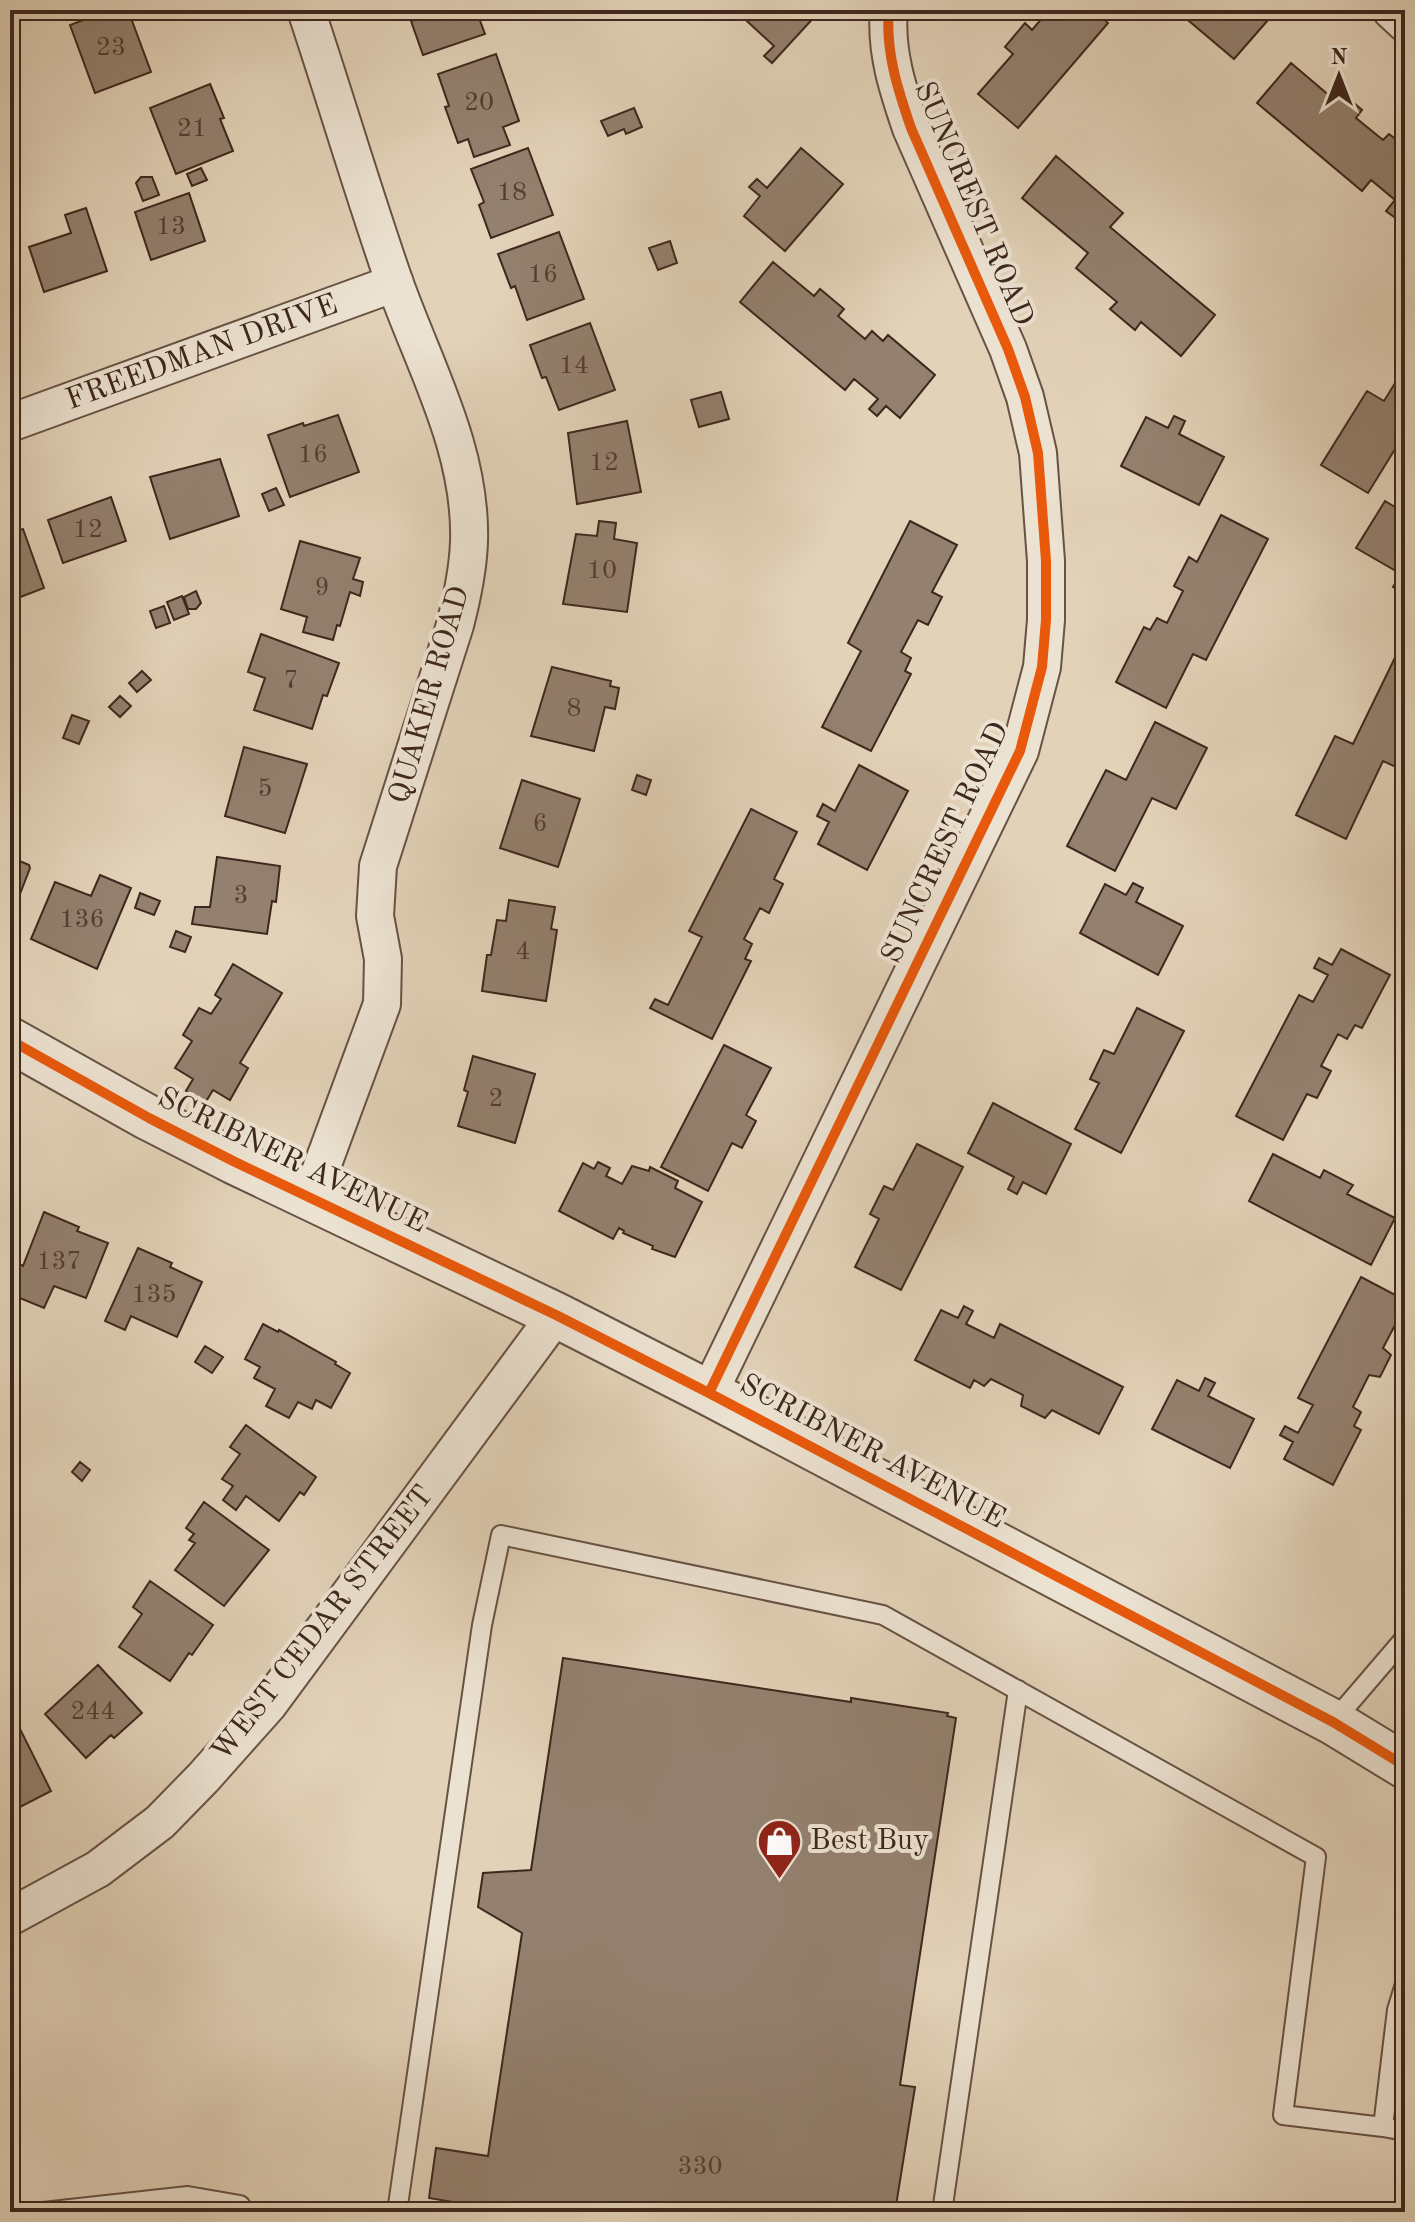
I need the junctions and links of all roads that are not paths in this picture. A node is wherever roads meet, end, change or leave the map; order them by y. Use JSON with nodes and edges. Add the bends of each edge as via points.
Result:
{"nodes":[{"id":1,"x":306,"y":10,"type":"edge"},
{"id":2,"x":889,"y":10,"type":"edge"},
{"id":3,"x":1391,"y":10,"type":"edge"},
{"id":4,"x":1405,"y":23,"type":"edge"},
{"id":5,"x":395,"y":283,"type":"junction"},
{"id":6,"x":10,"y":423,"type":"edge"},
{"id":7,"x":10,"y":1040,"type":"edge"},
{"id":8,"x":310,"y":1199,"type":"junction"},
{"id":9,"x":556,"y":1315,"type":"junction"},
{"id":10,"x":709,"y":1393,"type":"junction"},
{"id":11,"x":1404,"y":1642,"type":"edge"},
{"id":12,"x":1018,"y":1690,"type":"junction"},
{"id":13,"x":1333,"y":1722,"type":"junction"},
{"id":14,"x":1405,"y":1766,"type":"edge"},
{"id":15,"x":10,"y":1917,"type":"edge"},
{"id":16,"x":1405,"y":1984,"type":"edge"},
{"id":17,"x":1401,"y":2004,"type":"edge"},
{"id":18,"x":1383,"y":2127,"type":"junction"},
{"id":19,"x":1405,"y":2131,"type":"edge"},
{"id":20,"x":43,"y":2212,"type":"edge"},
{"id":21,"x":245,"y":2212,"type":"edge"},
{"id":22,"x":397,"y":2212,"type":"edge"},
{"id":23,"x":942,"y":2212,"type":"edge"}],
"edges":[{"from":1,"to":5,"type":"street","name":"QUAKER ROAD"},
{"from":2,"to":10,"type":"street","name":"SUNCREST ROAD","via":[[898,92],[1025,397],[1038,453],[1045,536],[1042,667],[1020,751]]},
{"from":3,"to":4,"type":"street"},
{"from":5,"to":6,"type":"street","name":"FREEDMAN DRIVE"},
{"from":5,"to":8,"type":"street","name":"QUAKER ROAD","via":[[458,456],[469,540],[465,585],[378,866],[375,916],[383,959],[382,1004]]},
{"from":7,"to":8,"type":"street","name":"SCRIBNER AVENUE"},
{"from":8,"to":9,"type":"street","name":"SCRIBNER AVENUE"},
{"from":9,"to":10,"type":"street","name":"SCRIBNER AVENUE"},
{"from":9,"to":15,"type":"street","name":"WEST CEDAR STREET","via":[[268,1705],[203,1778],[160,1822],[98,1869]]},
{"from":10,"to":13,"type":"street","name":"SCRIBNER AVENUE"},
{"from":11,"to":13,"type":"lane"},
{"from":12,"to":18,"type":"lane","via":[[1316,1857],[1283,2115]]},
{"from":12,"to":22,"type":"lane","via":[[883,1615],[501,1535],[480,1640]]},
{"from":12,"to":23,"type":"lane"},
{"from":13,"to":14,"type":"street","name":"SCRIBNER AVENUE"},
{"from":16,"to":17,"type":"lane"},
{"from":17,"to":18,"type":"lane"},
{"from":18,"to":19,"type":"lane"},
{"from":20,"to":21,"type":"lane","via":[[188,2196],[240,2205]]}]}
